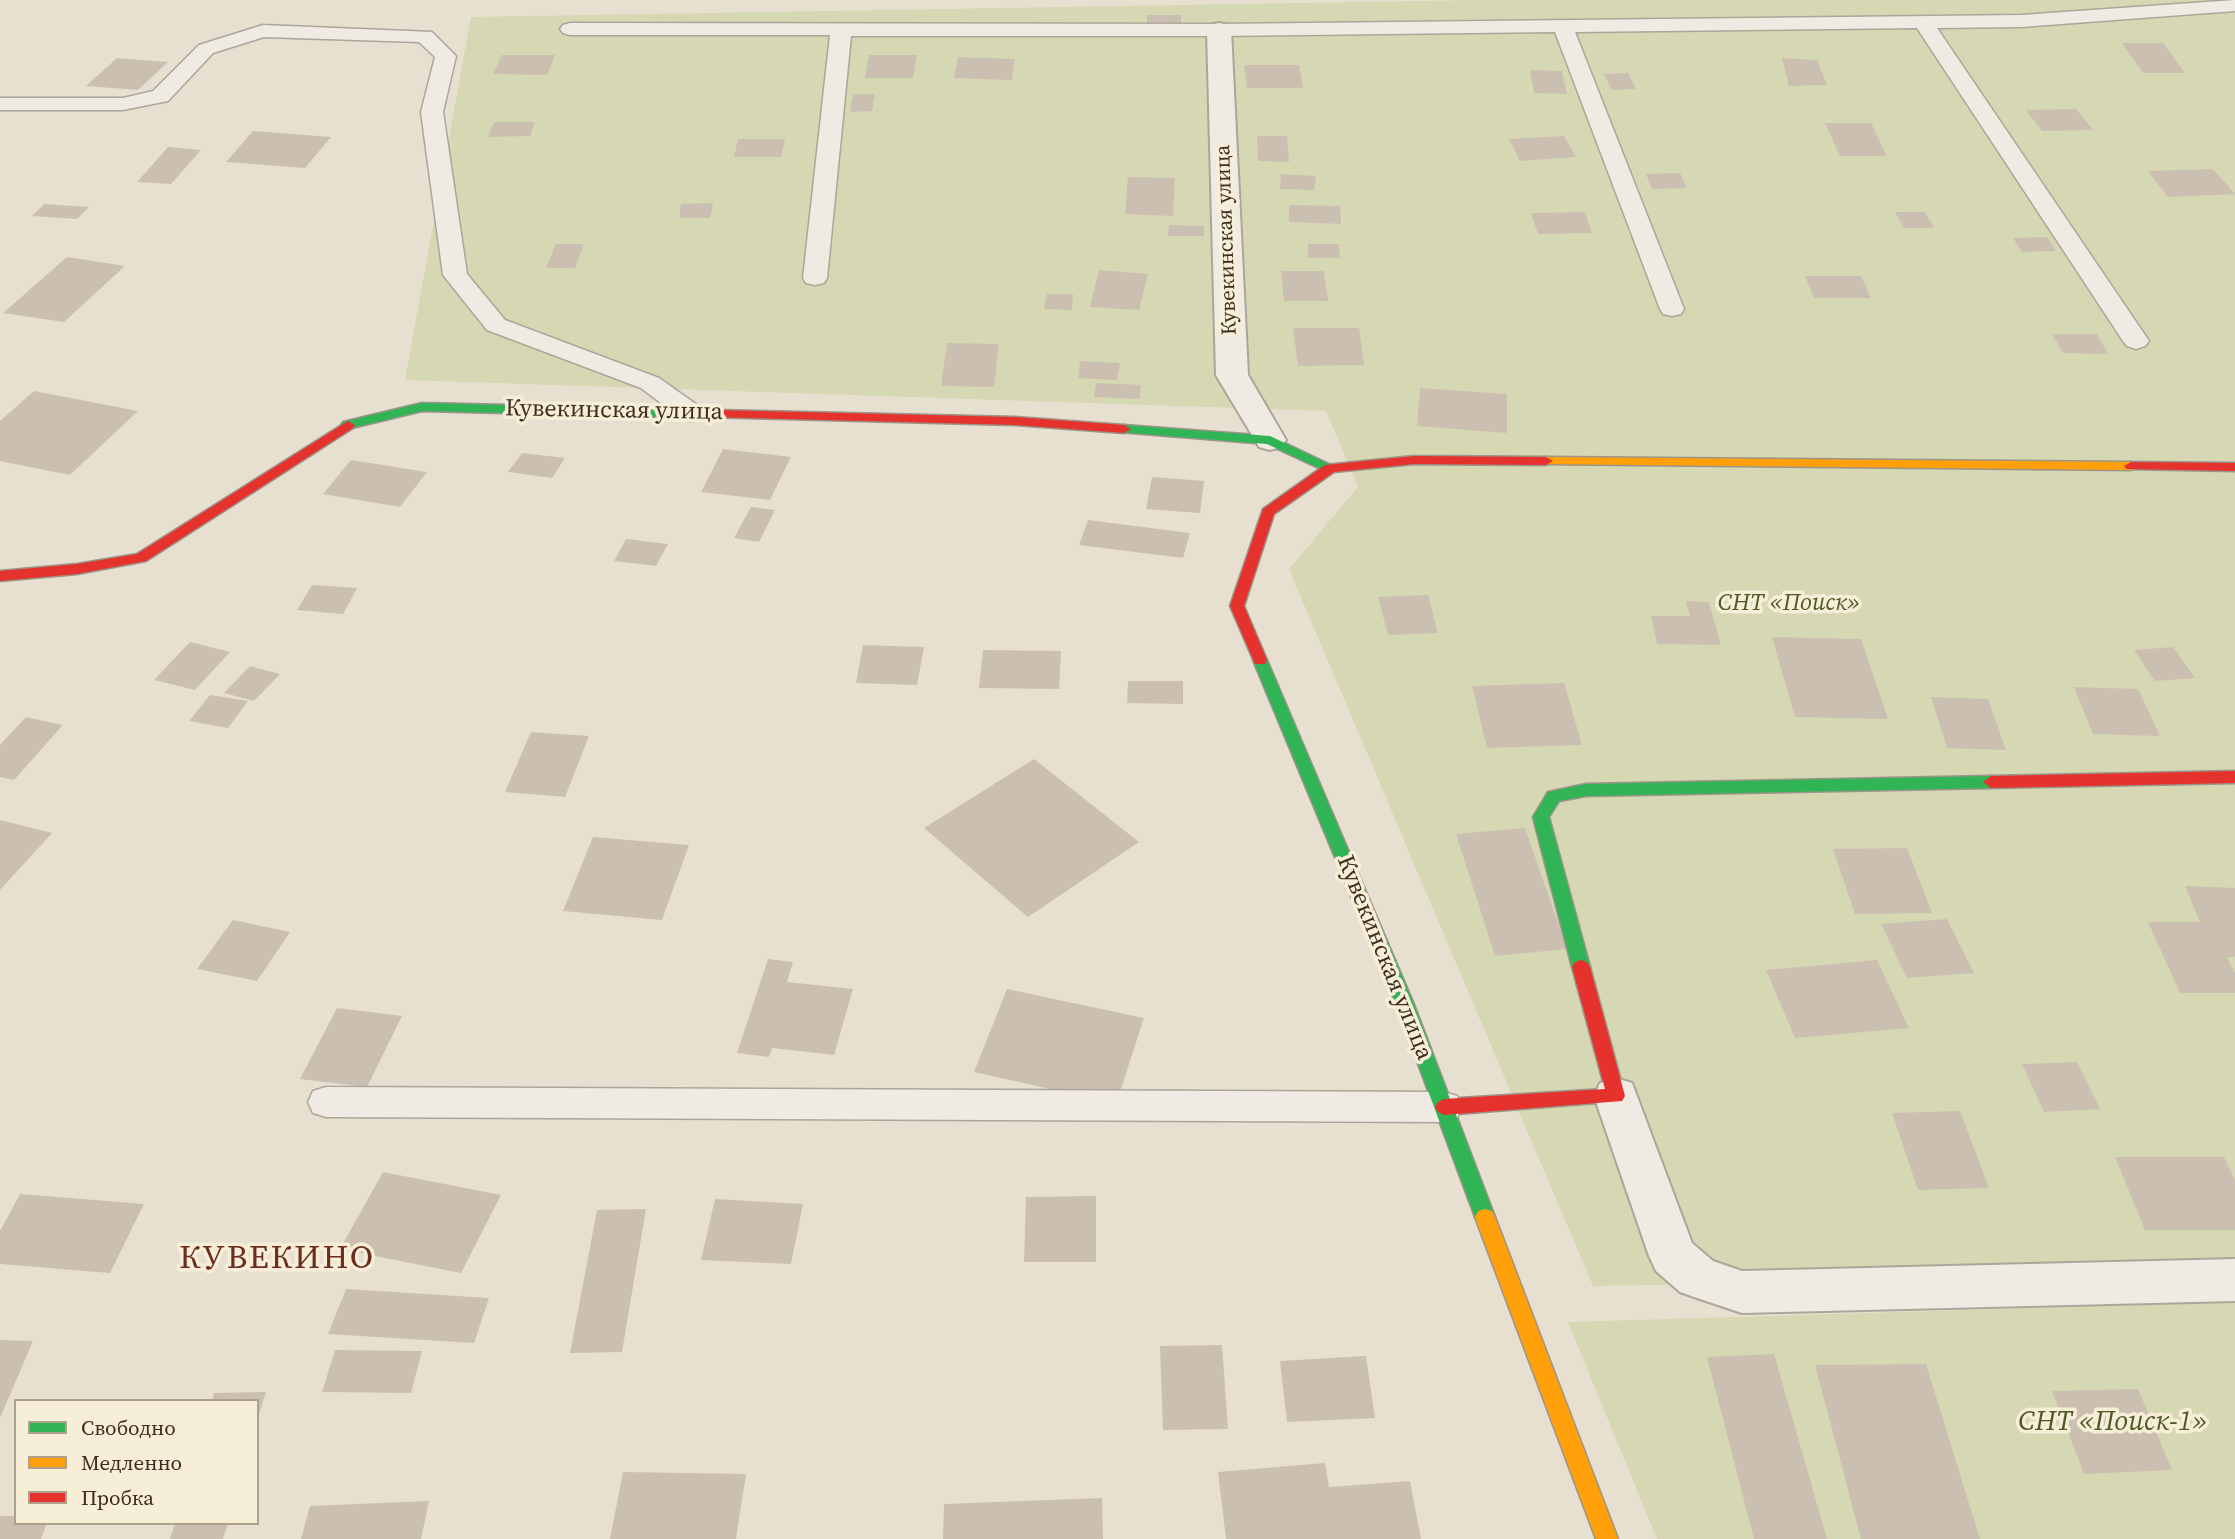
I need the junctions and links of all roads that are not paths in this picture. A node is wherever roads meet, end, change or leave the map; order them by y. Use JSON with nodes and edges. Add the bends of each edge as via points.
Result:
{"nodes":[{"id":1,"x":2235,"y":5,"type":"edge"},
{"id":2,"x":1923,"y":22,"type":"junction"},
{"id":3,"x":1563,"y":26,"type":"junction"},
{"id":4,"x":570,"y":29,"type":"dead end"},
{"id":5,"x":841,"y":30,"type":"junction"},
{"id":6,"x":1219,"y":30,"type":"junction"},
{"id":7,"x":0,"y":104,"type":"edge"},
{"id":8,"x":815,"y":278,"type":"dead end"},
{"id":9,"x":1672,"y":309,"type":"dead end"},
{"id":10,"x":2136,"y":341,"type":"dead end"},
{"id":11,"x":691,"y":413,"type":"junction"},
{"id":12,"x":1270,"y":440,"type":"junction"},
{"id":13,"x":2235,"y":467,"type":"edge"},
{"id":14,"x":1330,"y":468,"type":"junction"},
{"id":15,"x":0,"y":576,"type":"edge"},
{"id":16,"x":2235,"y":778,"type":"edge"},
{"id":17,"x":1616,"y":1096,"type":"junction"},
{"id":18,"x":326,"y":1102,"type":"dead end"},
{"id":19,"x":1444,"y":1107,"type":"junction"},
{"id":20,"x":2235,"y":1280,"type":"edge"},
{"id":21,"x":1607,"y":1539,"type":"edge"}],
"edges":[{"from":1,"to":2,"type":"lane","via":[[2021,22]]},
{"from":2,"to":3,"type":"lane"},
{"from":2,"to":10,"type":"lane"},
{"from":3,"to":6,"type":"lane"},
{"from":3,"to":9,"type":"lane"},
{"from":4,"to":5,"type":"lane"},
{"from":5,"to":6,"type":"lane"},
{"from":5,"to":8,"type":"lane"},
{"from":6,"to":12,"type":"street","name":"Кувекинская улица","via":[[1232,375]]},
{"from":7,"to":11,"type":"lane","via":[[123,104],[160,96],[206,49],[263,31],[425,36],[446,56],[432,112],[455,275],[496,326],[650,383]]},
{"from":11,"to":12,"type":"street","name":"Кувекинская улица","via":[[1015,421]]},
{"from":11,"to":15,"type":"street","name":"Кувекинская улица","via":[[422,407],[353,422],[141,558]]},
{"from":12,"to":14,"type":"street","name":"Кувекинская улица"},
{"from":13,"to":14,"type":"street","via":[[1414,460]]},
{"from":14,"to":19,"type":"street","name":"Кувекинская улица","via":[[1268,512],[1237,606]]},
{"from":16,"to":17,"type":"street","via":[[1586,790],[1554,796],[1541,817]]},
{"from":17,"to":19,"type":"street"},
{"from":17,"to":20,"type":"street","via":[[1673,1256],[1698,1277],[1742,1292]]},
{"from":18,"to":19,"type":"lane"},
{"from":19,"to":21,"type":"street","name":"Кувекинская улица"}]}
